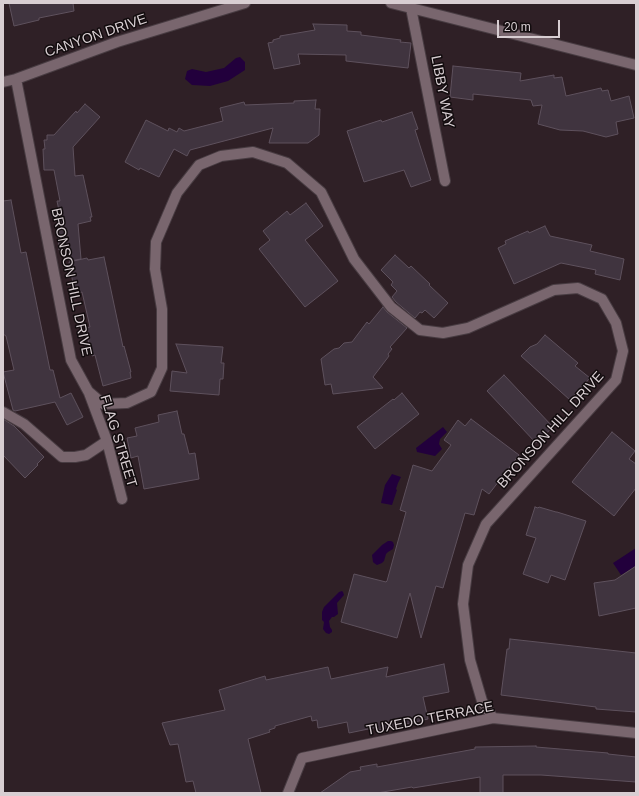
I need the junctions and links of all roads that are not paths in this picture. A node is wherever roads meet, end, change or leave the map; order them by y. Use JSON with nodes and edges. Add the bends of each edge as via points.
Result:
{"nodes":[{"id":1,"x":245,"y":3,"type":"edge"},
{"id":2,"x":391,"y":3,"type":"edge"},
{"id":3,"x":411,"y":8,"type":"junction"},
{"id":4,"x":636,"y":65,"type":"edge"},
{"id":5,"x":16,"y":79,"type":"junction"},
{"id":6,"x":3,"y":82,"type":"edge"},
{"id":7,"x":446,"y":181,"type":"dead end"},
{"id":8,"x":88,"y":391,"type":"junction"},
{"id":9,"x":3,"y":412,"type":"edge"},
{"id":10,"x":107,"y":441,"type":"junction"},
{"id":11,"x":122,"y":499,"type":"dead end"},
{"id":12,"x":493,"y":718,"type":"junction"},
{"id":13,"x":636,"y":733,"type":"edge"},
{"id":14,"x":288,"y":793,"type":"edge"}],
"edges":[{"from":1,"to":5,"type":"street","name":"CANYON DRIVE","via":[[117,42]]},
{"from":2,"to":3,"type":"street"},
{"from":3,"to":4,"type":"street"},
{"from":3,"to":7,"type":"street","name":"LIBBY WAY"},
{"from":5,"to":6,"type":"street","name":"CANYON DRIVE"},
{"from":5,"to":8,"type":"street","name":"BRONSON HILL DRIVE","via":[[71,360]]},
{"from":8,"to":10,"type":"street","name":"FLAG STREET"},
{"from":8,"to":12,"type":"street","name":"BRONSON HILL DRIVE","via":[[103,404],[127,403],[151,392],[162,368],[162,309],[155,269],[156,242],[177,193],[199,165],[221,156],[253,152],[287,163],[321,192],[354,259],[391,307],[420,330],[443,332],[468,328],[554,290],[578,288],[602,299],[616,323],[623,351],[616,380],[486,524],[468,565],[463,604],[470,660],[482,701]]},
{"from":9,"to":10,"type":"street","via":[[24,424],[62,457],[86,455]]},
{"from":10,"to":11,"type":"street","name":"FLAG STREET"},
{"from":12,"to":13,"type":"street","name":"TUXEDO TERRACE"},
{"from":12,"to":14,"type":"street","name":"TUXEDO TERRACE","via":[[302,758]]}]}
